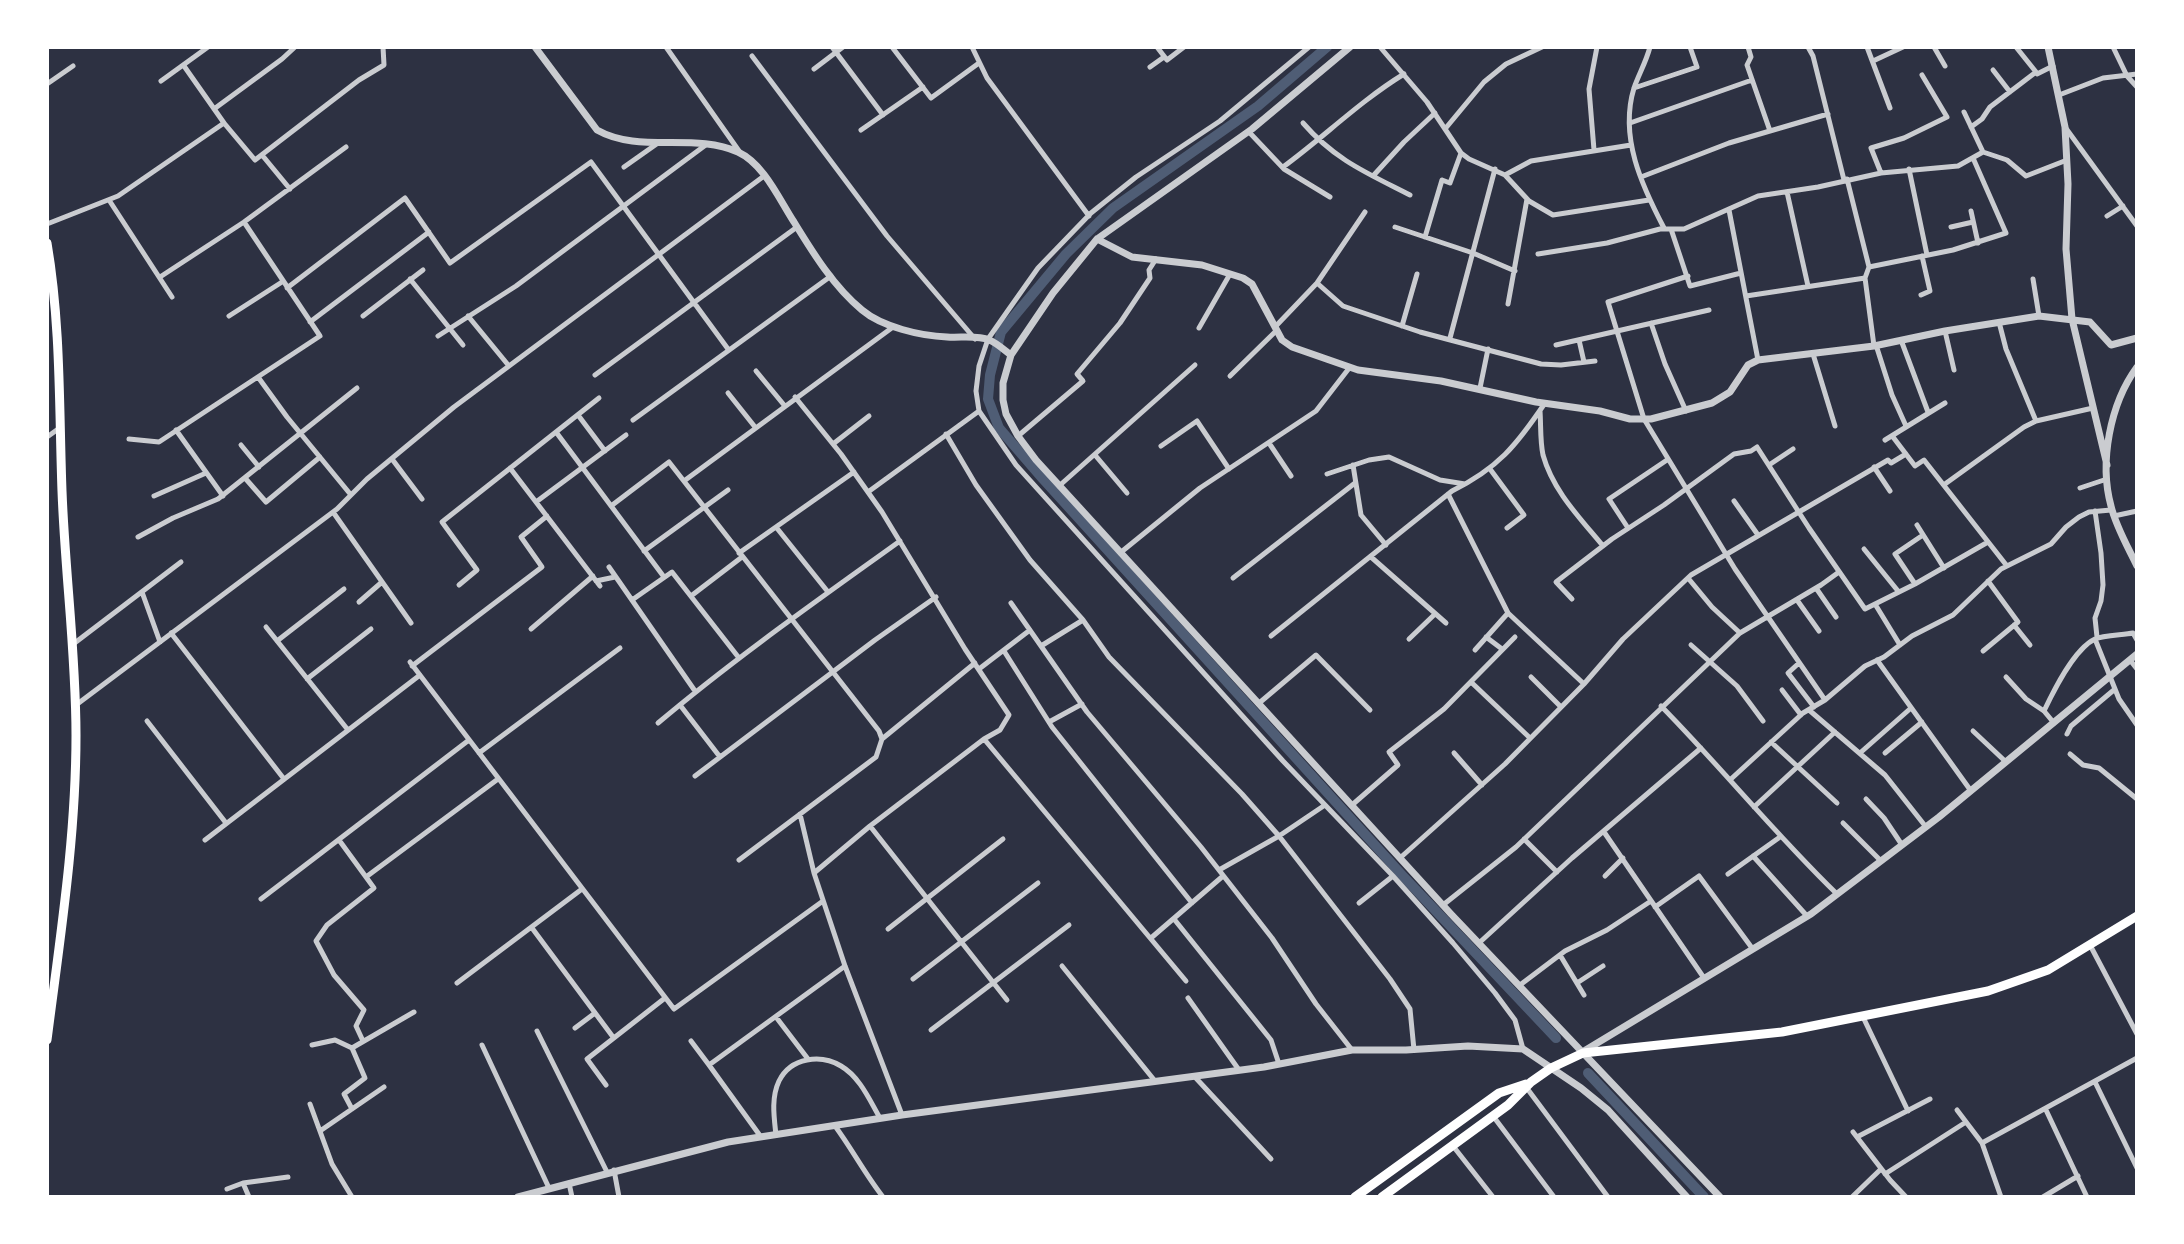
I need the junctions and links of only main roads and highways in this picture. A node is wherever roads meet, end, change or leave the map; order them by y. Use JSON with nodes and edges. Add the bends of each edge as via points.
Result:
{"nodes":[{"id":1,"x":47,"y":243,"type":"edge"},
{"id":2,"x":2137,"y":916,"type":"edge"},
{"id":3,"x":47,"y":1040,"type":"edge"},
{"id":4,"x":1528,"y":1084,"type":"junction"},
{"id":5,"x":1355,"y":1197,"type":"edge"},
{"id":6,"x":1382,"y":1197,"type":"edge"}],
"edges":[{"from":1,"to":3,"type":"main road","via":[[53,284],[75,705],[69,878]]},
{"from":2,"to":4,"type":"main road","via":[[2048,970],[1988,991],[1782,1032],[1583,1053]]},
{"from":4,"to":5,"type":"main road","via":[[1499,1093]]},
{"from":4,"to":6,"type":"main road","via":[[1493,1116]]}]}
